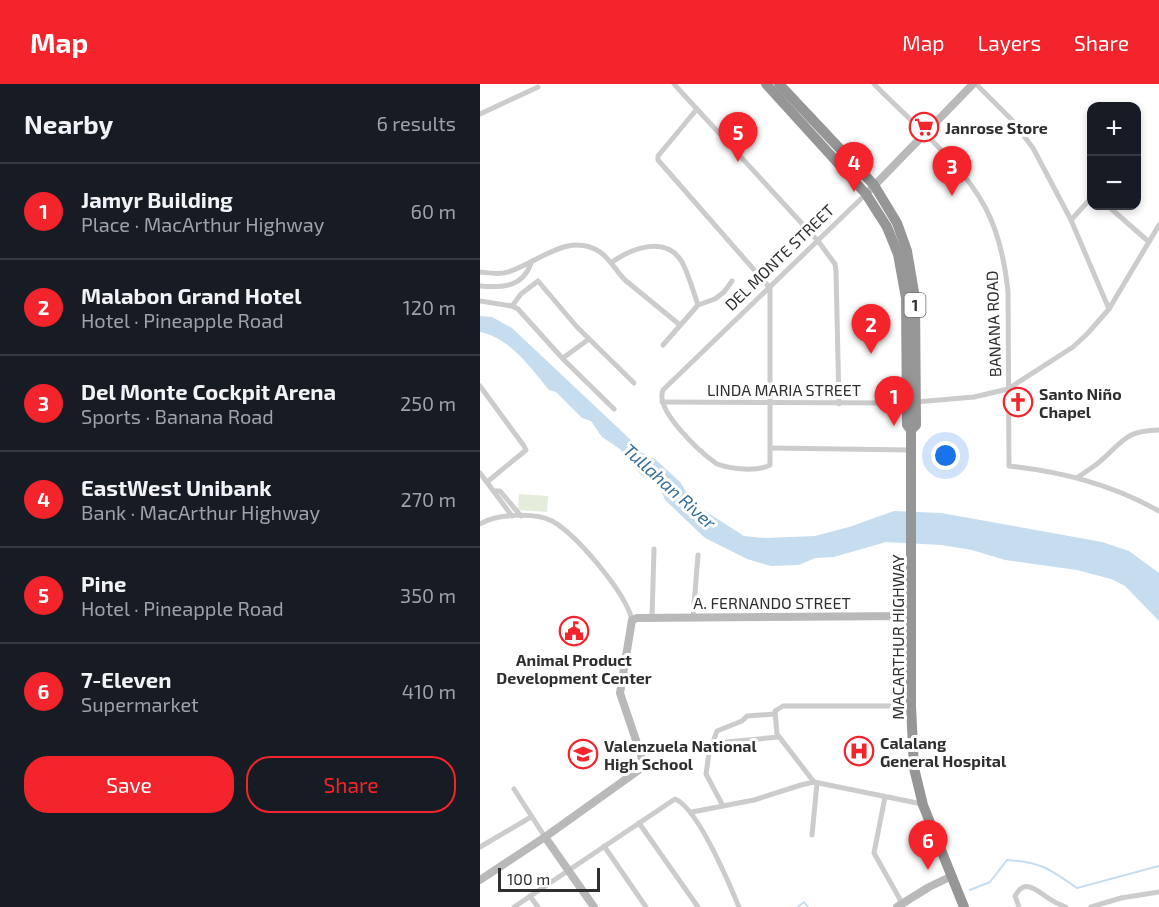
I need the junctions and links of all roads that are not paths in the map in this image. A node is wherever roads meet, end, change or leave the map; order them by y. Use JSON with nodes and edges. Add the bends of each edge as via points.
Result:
{"nodes":[{"id":1,"x":674,"y":84,"type":"edge"},
{"id":2,"x":766,"y":84,"type":"edge"},
{"id":3,"x":778,"y":84,"type":"edge"},
{"id":4,"x":874,"y":84,"type":"edge"},
{"id":5,"x":975,"y":84,"type":"edge"},
{"id":6,"x":538,"y":87,"type":"dead end"},
{"id":7,"x":697,"y":109,"type":"junction"},
{"id":8,"x":480,"y":114,"type":"edge"},
{"id":9,"x":925,"y":135,"type":"junction"},
{"id":10,"x":870,"y":190,"type":"junction"},
{"id":11,"x":1087,"y":202,"type":"edge"},
{"id":12,"x":1113,"y":210,"type":"edge"},
{"id":13,"x":1071,"y":220,"type":"junction"},
{"id":14,"x":1159,"y":225,"type":"edge"},
{"id":15,"x":818,"y":241,"type":"junction"},
{"id":16,"x":1149,"y":242,"type":"junction"},
{"id":17,"x":612,"y":262,"type":"junction"},
{"id":18,"x":531,"y":263,"type":"junction"},
{"id":19,"x":480,"y":272,"type":"edge"},
{"id":20,"x":732,"y":281,"type":"dead end"},
{"id":21,"x":480,"y":286,"type":"edge"},
{"id":22,"x":770,"y":288,"type":"junction"},
{"id":23,"x":480,"y":301,"type":"edge"},
{"id":24,"x":698,"y":305,"type":"junction"},
{"id":25,"x":512,"y":306,"type":"junction"},
{"id":26,"x":1108,"y":309,"type":"junction"},
{"id":27,"x":680,"y":325,"type":"junction"},
{"id":28,"x":589,"y":339,"type":"junction"},
{"id":29,"x":663,"y":345,"type":"dead end"},
{"id":30,"x":562,"y":358,"type":"junction"},
{"id":31,"x":634,"y":383,"type":"dead end"},
{"id":32,"x":480,"y":386,"type":"edge"},
{"id":33,"x":1008,"y":389,"type":"junction"},
{"id":34,"x":662,"y":402,"type":"junction"},
{"id":35,"x":771,"y":403,"type":"junction"},
{"id":36,"x":911,"y":403,"type":"junction"},
{"id":37,"x":839,"y":404,"type":"junction"},
{"id":38,"x":614,"y":409,"type":"dead end"},
{"id":39,"x":1159,"y":430,"type":"edge"},
{"id":40,"x":771,"y":448,"type":"junction"},
{"id":41,"x":911,"y":450,"type":"junction"},
{"id":42,"x":480,"y":473,"type":"edge"},
{"id":43,"x":1077,"y":477,"type":"junction"},
{"id":44,"x":487,"y":482,"type":"junction"},
{"id":45,"x":495,"y":491,"type":"junction"},
{"id":46,"x":1159,"y":511,"type":"edge"},
{"id":47,"x":512,"y":516,"type":"junction"},
{"id":48,"x":521,"y":516,"type":"junction"},
{"id":49,"x":480,"y":524,"type":"edge"},
{"id":50,"x":654,"y":549,"type":"dead end"},
{"id":51,"x":698,"y":555,"type":"dead end"},
{"id":52,"x":912,"y":616,"type":"junction"},
{"id":53,"x":693,"y":617,"type":"junction"},
{"id":54,"x":652,"y":618,"type":"junction"},
{"id":55,"x":632,"y":620,"type":"junction"},
{"id":56,"x":911,"y":706,"type":"junction"},
{"id":57,"x":775,"y":714,"type":"junction"},
{"id":58,"x":779,"y":737,"type":"junction"},
{"id":59,"x":726,"y":742,"type":"dead end"},
{"id":60,"x":815,"y":783,"type":"junction"},
{"id":61,"x":514,"y":789,"type":"dead end"},
{"id":62,"x":885,"y":797,"type":"junction"},
{"id":63,"x":923,"y":805,"type":"junction"},
{"id":64,"x":723,"y":806,"type":"junction"},
{"id":65,"x":692,"y":812,"type":"junction"},
{"id":66,"x":531,"y":817,"type":"junction"},
{"id":67,"x":639,"y":823,"type":"junction"},
{"id":68,"x":812,"y":835,"type":"dead end"},
{"id":69,"x":545,"y":837,"type":"junction"},
{"id":70,"x":604,"y":846,"type":"junction"},
{"id":71,"x":480,"y":848,"type":"edge"},
{"id":72,"x":568,"y":870,"type":"junction"},
{"id":73,"x":952,"y":876,"type":"junction"},
{"id":74,"x":480,"y":880,"type":"edge"},
{"id":75,"x":1159,"y":892,"type":"edge"},
{"id":76,"x":530,"y":896,"type":"junction"},
{"id":77,"x":900,"y":905,"type":"edge"},
{"id":78,"x":513,"y":907,"type":"edge"},
{"id":79,"x":538,"y":907,"type":"edge"},
{"id":80,"x":594,"y":907,"type":"edge"},
{"id":81,"x":646,"y":907,"type":"edge"},
{"id":82,"x":698,"y":907,"type":"edge"},
{"id":83,"x":739,"y":907,"type":"edge"},
{"id":84,"x":964,"y":907,"type":"edge"},
{"id":85,"x":1019,"y":907,"type":"edge"},
{"id":86,"x":1066,"y":907,"type":"edge"},
{"id":87,"x":1091,"y":907,"type":"edge"}],
"edges":[{"from":1,"to":7,"type":"street"},
{"from":2,"to":10,"type":"highway","name":"MACARTHUR HIGHWAY","number":"1"},
{"from":3,"to":10,"type":"highway","name":"MACARTHUR HIGHWAY","number":"1"},
{"from":4,"to":9,"type":"street","name":"BANANA ROAD"},
{"from":5,"to":9,"type":"street","name":"DEL MONTE STREET"},
{"from":5,"to":13,"type":"street","via":[[1031,144]]},
{"from":6,"to":8,"type":"street"},
{"from":7,"to":15,"type":"street"},
{"from":7,"to":22,"type":"street","via":[[658,160]]},
{"from":9,"to":10,"type":"street","name":"DEL MONTE STREET"},
{"from":9,"to":33,"type":"street","name":"BANANA ROAD","via":[[972,187],[996,235],[1005,263],[1008,292]]},
{"from":10,"to":15,"type":"street","name":"DEL MONTE STREET"},
{"from":10,"to":36,"type":"highway","name":"MACARTHUR HIGHWAY","number":"1","via":[[897,223],[913,280]]},
{"from":11,"to":13,"type":"street"},
{"from":12,"to":16,"type":"street"},
{"from":13,"to":26,"type":"street"},
{"from":14,"to":16,"type":"street"},
{"from":15,"to":22,"type":"street","name":"DEL MONTE STREET"},
{"from":15,"to":37,"type":"street","via":[[836,264]]},
{"from":16,"to":26,"type":"street"},
{"from":17,"to":18,"type":"street","via":[[591,247],[565,246]]},
{"from":17,"to":24,"type":"street","via":[[640,248],[669,249],[681,261]]},
{"from":17,"to":27,"type":"street","via":[[625,280]]},
{"from":18,"to":19,"type":"street","via":[[500,274]]},
{"from":18,"to":21,"type":"street","via":[[518,282]]},
{"from":20,"to":24,"type":"street","via":[[715,299]]},
{"from":22,"to":34,"type":"street","name":"DEL MONTE STREET","via":[[663,390]]},
{"from":22,"to":35,"type":"street"},
{"from":23,"to":25,"type":"street"},
{"from":24,"to":27,"type":"street"},
{"from":25,"to":28,"type":"street","via":[[538,281]]},
{"from":25,"to":30,"type":"street","via":[[521,311]]},
{"from":26,"to":33,"type":"street","via":[[1073,347]]},
{"from":27,"to":29,"type":"street"},
{"from":28,"to":30,"type":"street"},
{"from":28,"to":31,"type":"street"},
{"from":30,"to":38,"type":"street"},
{"from":32,"to":44,"type":"street","via":[[526,450]]},
{"from":33,"to":36,"type":"street","name":"LINDA MARIA STREET"},
{"from":33,"to":43,"type":"street","name":"BANANA ROAD","via":[[1009,466]]},
{"from":34,"to":35,"type":"street","name":"LINDA MARIA STREET"},
{"from":34,"to":40,"type":"street","via":[[678,427],[717,464],[768,467]]},
{"from":35,"to":37,"type":"street","name":"LINDA MARIA STREET"},
{"from":35,"to":40,"type":"street"},
{"from":36,"to":37,"type":"street","name":"LINDA MARIA STREET"},
{"from":36,"to":41,"type":"highway","name":"MACARTHUR HIGHWAY","number":"1","via":[[907,425],[911,430]]},
{"from":39,"to":43,"type":"street","via":[[1142,431],[1122,439],[1098,464]]},
{"from":40,"to":41,"type":"street"},
{"from":41,"to":52,"type":"highway","name":"MACARTHUR HIGHWAY","number":"1"},
{"from":42,"to":44,"type":"street"},
{"from":43,"to":46,"type":"street","via":[[1120,491]]},
{"from":44,"to":45,"type":"street"},
{"from":45,"to":47,"type":"street"},
{"from":45,"to":48,"type":"street","via":[[500,491]]},
{"from":47,"to":48,"type":"street"},
{"from":47,"to":49,"type":"street"},
{"from":48,"to":55,"type":"street","via":[[551,520],[572,537],[619,593]]},
{"from":50,"to":54,"type":"street"},
{"from":51,"to":53,"type":"street"},
{"from":52,"to":53,"type":"street","name":"A. FERNANDO STREET"},
{"from":52,"to":56,"type":"highway","name":"MACARTHUR HIGHWAY","number":"1"},
{"from":53,"to":54,"type":"street","name":"A. FERNANDO STREET"},
{"from":54,"to":55,"type":"street","name":"A. FERNANDO STREET"},
{"from":55,"to":69,"type":"street","via":[[620,693],[643,767]]},
{"from":56,"to":57,"type":"street","via":[[783,706]]},
{"from":56,"to":63,"type":"highway","name":"MACARTHUR HIGHWAY","number":"1","via":[[914,768]]},
{"from":57,"to":58,"type":"street"},
{"from":57,"to":64,"type":"street","via":[[747,716],[717,731],[706,774]]},
{"from":58,"to":59,"type":"street"},
{"from":58,"to":60,"type":"street"},
{"from":60,"to":62,"type":"street"},
{"from":60,"to":64,"type":"street"},
{"from":60,"to":68,"type":"street"},
{"from":61,"to":66,"type":"street"},
{"from":62,"to":63,"type":"street"},
{"from":62,"to":77,"type":"street","via":[[873,853]]},
{"from":63,"to":73,"type":"highway","name":"MACARTHUR HIGHWAY","number":"1"},
{"from":64,"to":65,"type":"street"},
{"from":65,"to":67,"type":"street","via":[[675,799]]},
{"from":65,"to":83,"type":"street"},
{"from":66,"to":69,"type":"street"},
{"from":66,"to":71,"type":"street"},
{"from":67,"to":70,"type":"street"},
{"from":67,"to":82,"type":"street"},
{"from":69,"to":72,"type":"street"},
{"from":69,"to":74,"type":"street"},
{"from":70,"to":72,"type":"street"},
{"from":70,"to":81,"type":"street"},
{"from":72,"to":76,"type":"street"},
{"from":72,"to":80,"type":"street"},
{"from":73,"to":77,"type":"street"},
{"from":73,"to":84,"type":"highway","name":"MACARTHUR HIGHWAY","number":"1"},
{"from":75,"to":87,"type":"street"},
{"from":76,"to":78,"type":"street"},
{"from":76,"to":79,"type":"street"},
{"from":85,"to":86,"type":"street","via":[[1015,896],[1018,891],[1032,886]]}]}
